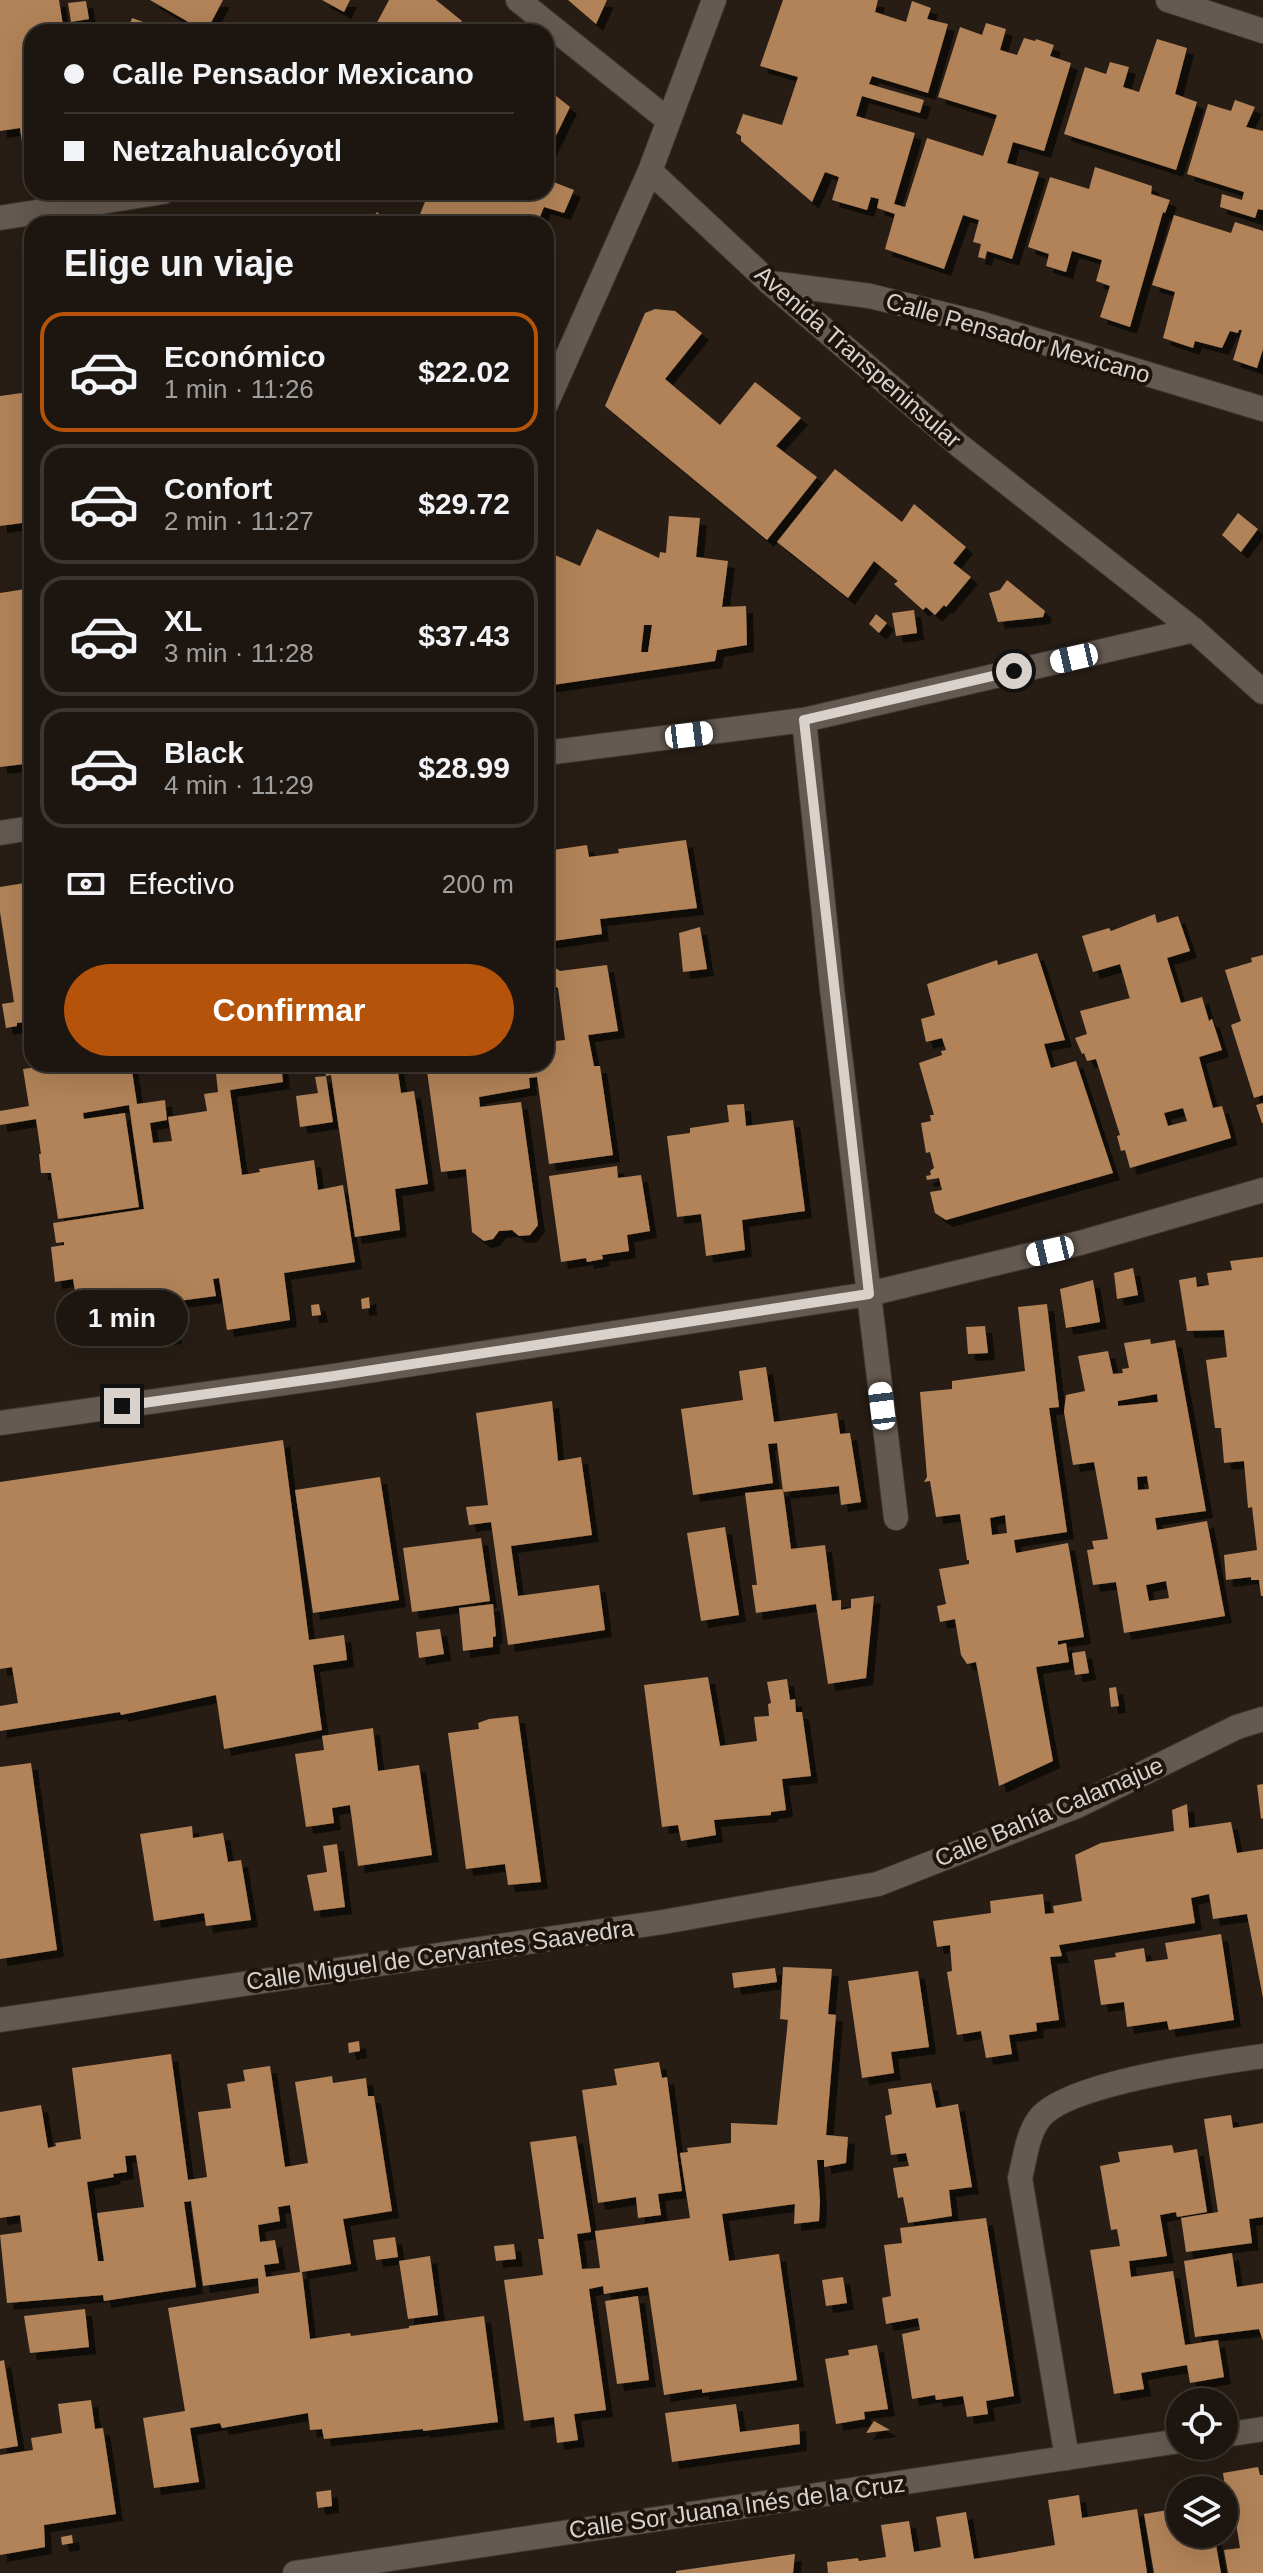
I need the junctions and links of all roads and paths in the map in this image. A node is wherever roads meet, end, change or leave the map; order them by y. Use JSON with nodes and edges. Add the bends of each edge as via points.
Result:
{"nodes":[{"id":1,"x":518,"y":0,"type":"edge"},
{"id":2,"x":714,"y":0,"type":"edge"},
{"id":3,"x":1168,"y":0,"type":"edge"},
{"id":4,"x":548,"y":24,"type":"edge"},
{"id":5,"x":554,"y":29,"type":"edge"},
{"id":6,"x":1263,"y":31,"type":"edge"},
{"id":7,"x":668,"y":120,"type":"junction"},
{"id":8,"x":650,"y":171,"type":"junction"},
{"id":9,"x":113,"y":200,"type":"edge"},
{"id":10,"x":0,"y":218,"type":"edge"},
{"id":11,"x":770,"y":283,"type":"junction"},
{"id":12,"x":554,"y":386,"type":"edge"},
{"id":13,"x":1263,"y":409,"type":"edge"},
{"id":14,"x":1194,"y":630,"type":"junction"},
{"id":15,"x":1263,"y":692,"type":"edge"},
{"id":16,"x":804,"y":720,"type":"junction"},
{"id":17,"x":554,"y":752,"type":"edge"},
{"id":18,"x":24,"y":829,"type":"edge"},
{"id":19,"x":0,"y":833,"type":"edge"},
{"id":20,"x":1263,"y":1190,"type":"edge"},
{"id":21,"x":869,"y":1294,"type":"junction"},
{"id":22,"x":0,"y":1423,"type":"edge"},
{"id":23,"x":896,"y":1518,"type":"dead end"},
{"id":24,"x":1263,"y":1719,"type":"edge"},
{"id":25,"x":878,"y":1884,"type":"joint"},
{"id":26,"x":0,"y":2020,"type":"edge"},
{"id":27,"x":1263,"y":2056,"type":"edge"},
{"id":28,"x":1263,"y":2429,"type":"edge"},
{"id":29,"x":1238,"y":2433,"type":"edge"},
{"id":30,"x":1166,"y":2443,"type":"edge"},
{"id":31,"x":1067,"y":2458,"type":"junction"},
{"id":32,"x":295,"y":2573,"type":"edge"}],
"edges":[{"from":1,"to":4,"type":"street"},
{"from":2,"to":7,"type":"street"},
{"from":3,"to":6,"type":"street"},
{"from":5,"to":7,"type":"street"},
{"from":7,"to":8,"type":"street"},
{"from":8,"to":11,"type":"street","name":"Avenida Transpeninsular"},
{"from":8,"to":12,"type":"street"},
{"from":9,"to":10,"type":"street"},
{"from":11,"to":13,"type":"street","name":"Calle Pensador Mexicano","via":[[870,296],[979,323]]},
{"from":11,"to":14,"type":"street","name":"Avenida Transpeninsular","via":[[960,446]]},
{"from":14,"to":15,"type":"street","name":"Avenida Transpeninsular"},
{"from":14,"to":16,"type":"street"},
{"from":16,"to":17,"type":"street"},
{"from":16,"to":21,"type":"street"},
{"from":18,"to":19,"type":"street"},
{"from":20,"to":21,"type":"street","via":[[1080,1243]]},
{"from":21,"to":22,"type":"street"},
{"from":21,"to":23,"type":"street"},
{"from":24,"to":25,"type":"street","name":"Calle Bahía Calamajue","via":[[1077,1806]]},
{"from":25,"to":26,"type":"street","name":"Calle Miguel de Cervantes Saavedra","via":[[663,1922]]},
{"from":27,"to":31,"type":"street","via":[[1093,2089],[1050,2107],[1038,2120],[1020,2178]]},
{"from":28,"to":29,"type":"street"},
{"from":30,"to":31,"type":"street","name":"Calle Sor Juana Inés de la Cruz"},
{"from":31,"to":32,"type":"street","name":"Calle Sor Juana Inés de la Cruz"}]}
